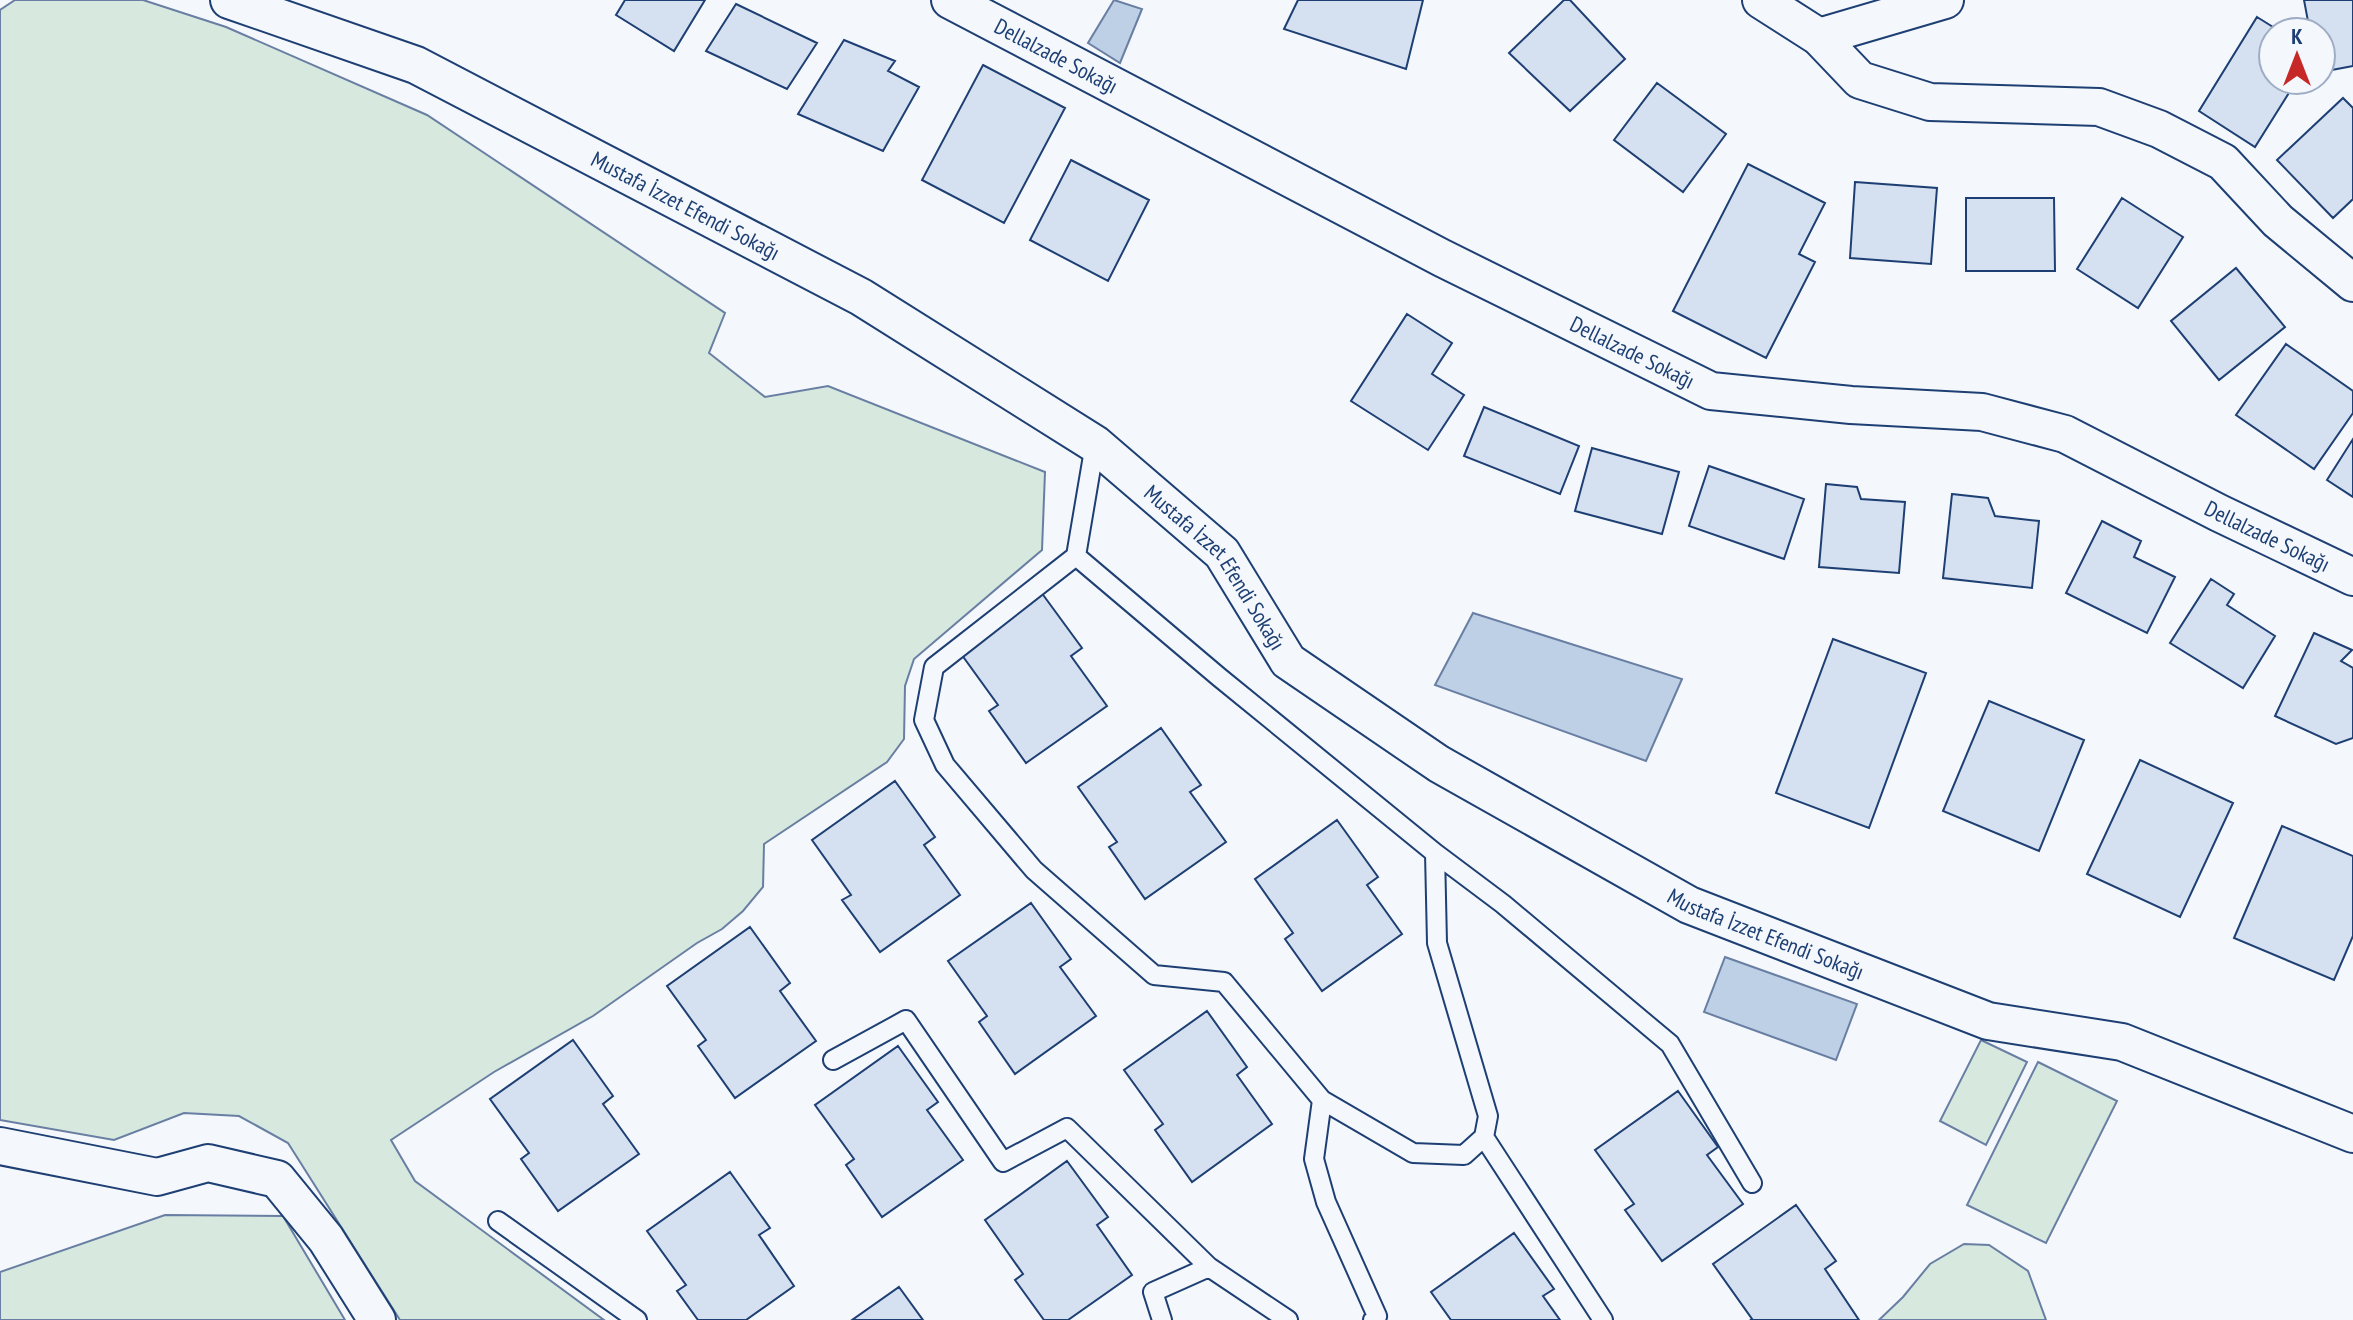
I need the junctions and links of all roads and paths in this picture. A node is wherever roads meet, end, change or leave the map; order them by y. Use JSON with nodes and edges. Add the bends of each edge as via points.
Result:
{"nodes":[{"id":1,"x":229,"y":0,"type":"edge"},
{"id":2,"x":950,"y":0,"type":"edge"},
{"id":3,"x":1761,"y":0,"type":"edge"},
{"id":4,"x":1945,"y":0,"type":"edge"},
{"id":5,"x":1819,"y":37,"type":"junction"},
{"id":6,"x":2353,"y":283,"type":"edge"},
{"id":7,"x":1095,"y":444,"type":"junction"},
{"id":8,"x":1076,"y":556,"type":"junction"},
{"id":9,"x":2353,"y":577,"type":"edge"},
{"id":10,"x":1435,"y":853,"type":"junction"},
{"id":11,"x":833,"y":1060,"type":"dead end"},
{"id":12,"x":1322,"y":1100,"type":"junction"},
{"id":13,"x":2353,"y":1134,"type":"edge"},
{"id":14,"x":1484,"y":1137,"type":"junction"},
{"id":15,"x":0,"y":1146,"type":"edge"},
{"id":16,"x":1752,"y":1183,"type":"dead end"},
{"id":17,"x":498,"y":1221,"type":"dead end"},
{"id":18,"x":1209,"y":1267,"type":"junction"},
{"id":19,"x":1377,"y":1319,"type":"edge"},
{"id":20,"x":377,"y":1320,"type":"edge"},
{"id":21,"x":637,"y":1320,"type":"edge"},
{"id":22,"x":1162,"y":1320,"type":"edge"},
{"id":23,"x":1288,"y":1320,"type":"edge"},
{"id":24,"x":1603,"y":1320,"type":"edge"}],
"edges":[{"from":1,"to":7,"type":"street","name":"Mustafa İzzet Efendi Sokağı","via":[[416,65],[861,297]]},
{"from":2,"to":9,"type":"street","name":"Dellalzade Sokağı","via":[[1442,258],[1711,391],[1982,412],[2065,434]]},
{"from":3,"to":5,"type":"street"},
{"from":4,"to":5,"type":"street"},
{"from":5,"to":6,"type":"street","via":[[1860,80],[1930,102],[2099,107],[2159,129],[2223,162],[2278,221]]},
{"from":7,"to":8,"type":"lane"},
{"from":7,"to":13,"type":"street","name":"Mustafa İzzet Efendi Sokağı","via":[[1222,553],[1288,661],[1439,764],[1689,905],[1988,1021],[2122,1042]]},
{"from":8,"to":10,"type":"lane"},
{"from":8,"to":12,"type":"lane","via":[[934,667],[924,720],[945,765],[1034,870],[1154,975],[1224,982]]},
{"from":10,"to":14,"type":"lane","via":[[1437,943],[1488,1116]]},
{"from":10,"to":16,"type":"lane","via":[[1670,1044]]},
{"from":11,"to":18,"type":"lane","via":[[906,1020],[1003,1162],[1067,1128]]},
{"from":12,"to":14,"type":"lane","via":[[1413,1153],[1464,1155]]},
{"from":12,"to":19,"type":"lane","via":[[1314,1159],[1326,1202]]},
{"from":14,"to":24,"type":"lane"},
{"from":15,"to":20,"type":"street","via":[[157,1177],[208,1163],[277,1179],[326,1239]]},
{"from":17,"to":21,"type":"lane"},
{"from":18,"to":22,"type":"lane","via":[[1153,1292]]},
{"from":18,"to":23,"type":"lane"}]}
